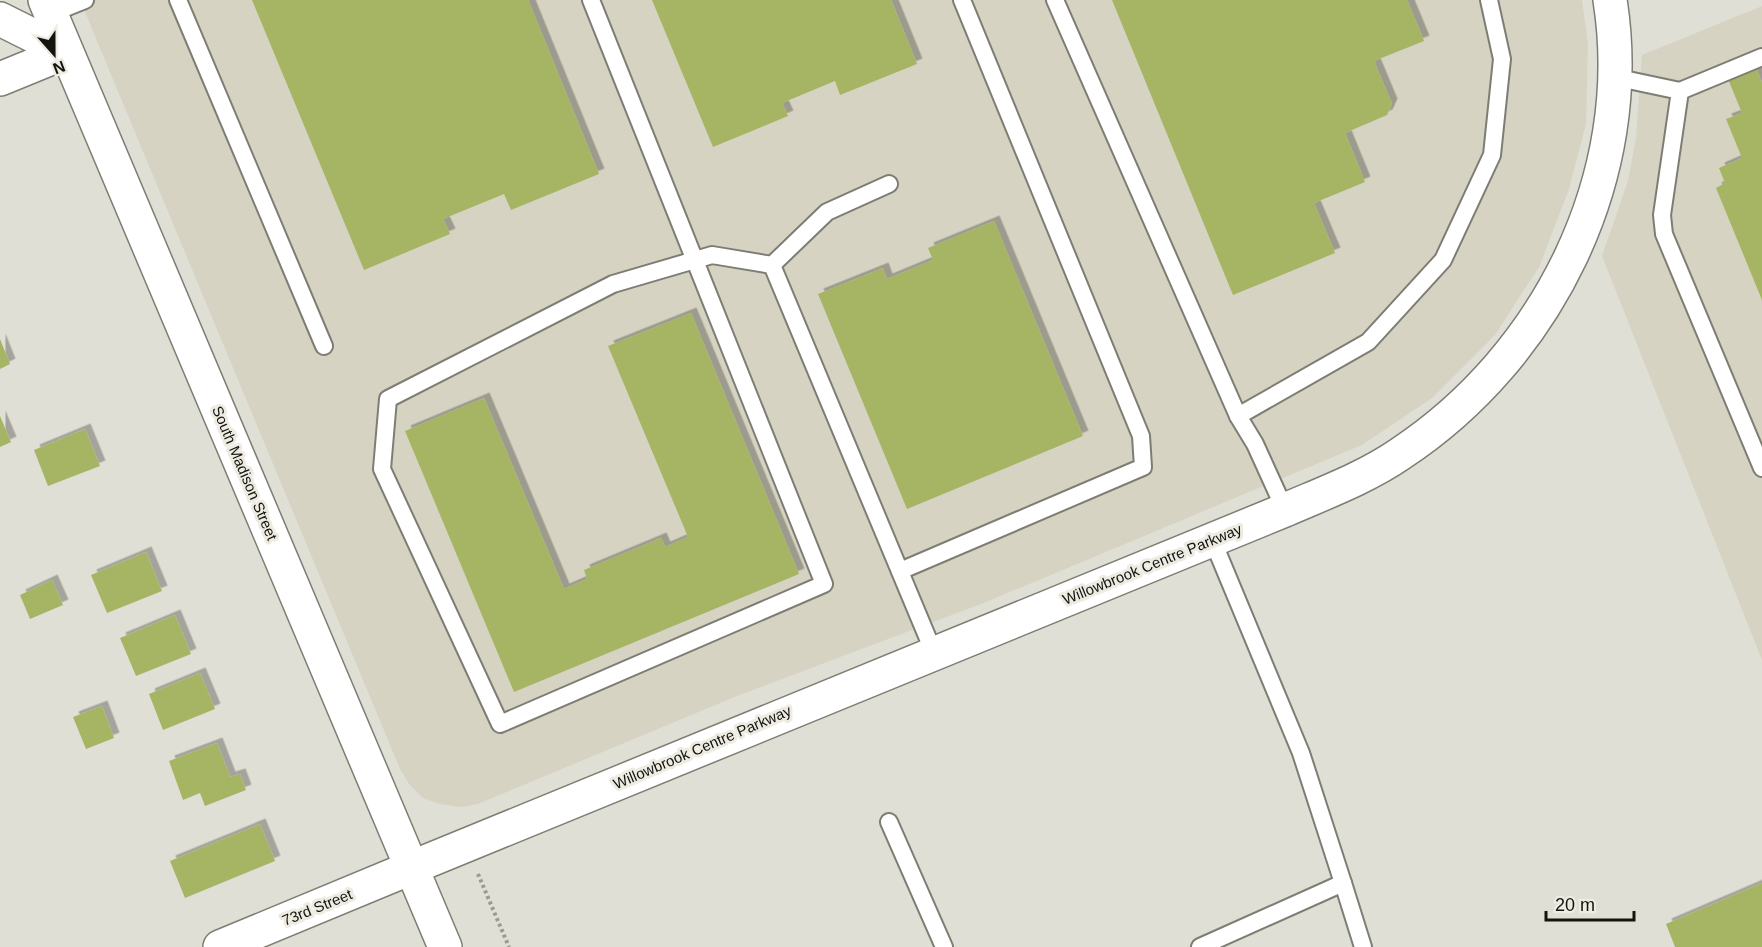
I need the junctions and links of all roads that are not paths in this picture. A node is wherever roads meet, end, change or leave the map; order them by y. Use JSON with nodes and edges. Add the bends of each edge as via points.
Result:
{"nodes":[{"id":1,"x":85,"y":0,"type":"edge"},
{"id":2,"x":178,"y":0,"type":"edge"},
{"id":3,"x":591,"y":0,"type":"edge"},
{"id":4,"x":962,"y":0,"type":"edge"},
{"id":5,"x":1055,"y":0,"type":"edge"},
{"id":6,"x":1489,"y":0,"type":"edge"},
{"id":7,"x":1610,"y":0,"type":"edge"},
{"id":8,"x":47,"y":7,"type":"edge"},
{"id":9,"x":0,"y":19,"type":"edge"},
{"id":10,"x":66,"y":52,"type":"junction"},
{"id":11,"x":1762,"y":57,"type":"edge"},
{"id":12,"x":1614,"y":77,"type":"junction"},
{"id":13,"x":0,"y":79,"type":"edge"},
{"id":14,"x":1680,"y":91,"type":"junction"},
{"id":15,"x":889,"y":183,"type":"dead end"},
{"id":16,"x":694,"y":260,"type":"junction"},
{"id":17,"x":772,"y":265,"type":"junction"},
{"id":18,"x":324,"y":346,"type":"dead end"},
{"id":19,"x":1238,"y":416,"type":"junction"},
{"id":20,"x":1762,"y":468,"type":"edge"},
{"id":21,"x":1285,"y":510,"type":"junction"},
{"id":22,"x":1212,"y":539,"type":"junction"},
{"id":23,"x":900,"y":571,"type":"junction"},
{"id":24,"x":934,"y":652,"type":"junction"},
{"id":25,"x":889,"y":822,"type":"dead end"},
{"id":26,"x":413,"y":867,"type":"junction"},
{"id":27,"x":1344,"y":883,"type":"junction"},
{"id":28,"x":220,"y":947,"type":"edge"},
{"id":29,"x":445,"y":947,"type":"edge"},
{"id":30,"x":944,"y":947,"type":"edge"},
{"id":31,"x":1200,"y":947,"type":"edge"},
{"id":32,"x":1363,"y":947,"type":"edge"}],
"edges":[{"from":1,"to":8,"type":"lane"},
{"from":2,"to":18,"type":"lane"},
{"from":3,"to":16,"type":"lane"},
{"from":4,"to":23,"type":"lane","via":[[1141,436],[1143,467]]},
{"from":5,"to":19,"type":"lane"},
{"from":6,"to":19,"type":"lane","via":[[1502,59],[1492,155],[1443,260],[1368,342]]},
{"from":7,"to":12,"type":"street","name":"Willowbrook Centre Parkway"},
{"from":8,"to":10,"type":"street","name":"South Madison Street"},
{"from":9,"to":10,"type":"street"},
{"from":10,"to":13,"type":"street"},
{"from":10,"to":26,"type":"street","name":"South Madison Street"},
{"from":11,"to":14,"type":"lane"},
{"from":12,"to":14,"type":"lane"},
{"from":12,"to":21,"type":"street","name":"Willowbrook Centre Parkway","via":[[1607,156],[1597,193],[1544,310],[1514,350],[1476,393],[1400,455]]},
{"from":14,"to":20,"type":"lane","via":[[1662,215],[1664,234]]},
{"from":15,"to":17,"type":"lane","via":[[827,212]]},
{"from":16,"to":16,"type":"lane","via":[[824,584],[500,724],[382,469],[388,399],[613,284]]},
{"from":16,"to":17,"type":"lane","via":[[712,255]]},
{"from":17,"to":23,"type":"lane"},
{"from":19,"to":21,"type":"lane"},
{"from":21,"to":22,"type":"street","name":"Willowbrook Centre Parkway"},
{"from":22,"to":24,"type":"street","name":"Willowbrook Centre Parkway"},
{"from":22,"to":27,"type":"lane","via":[[1301,753]]},
{"from":23,"to":24,"type":"lane"},
{"from":24,"to":26,"type":"street","name":"Willowbrook Centre Parkway"},
{"from":25,"to":30,"type":"lane"},
{"from":26,"to":28,"type":"street","name":"73rd Street"},
{"from":26,"to":29,"type":"street","name":"South Madison Street"},
{"from":27,"to":31,"type":"lane"},
{"from":27,"to":32,"type":"lane"}]}
